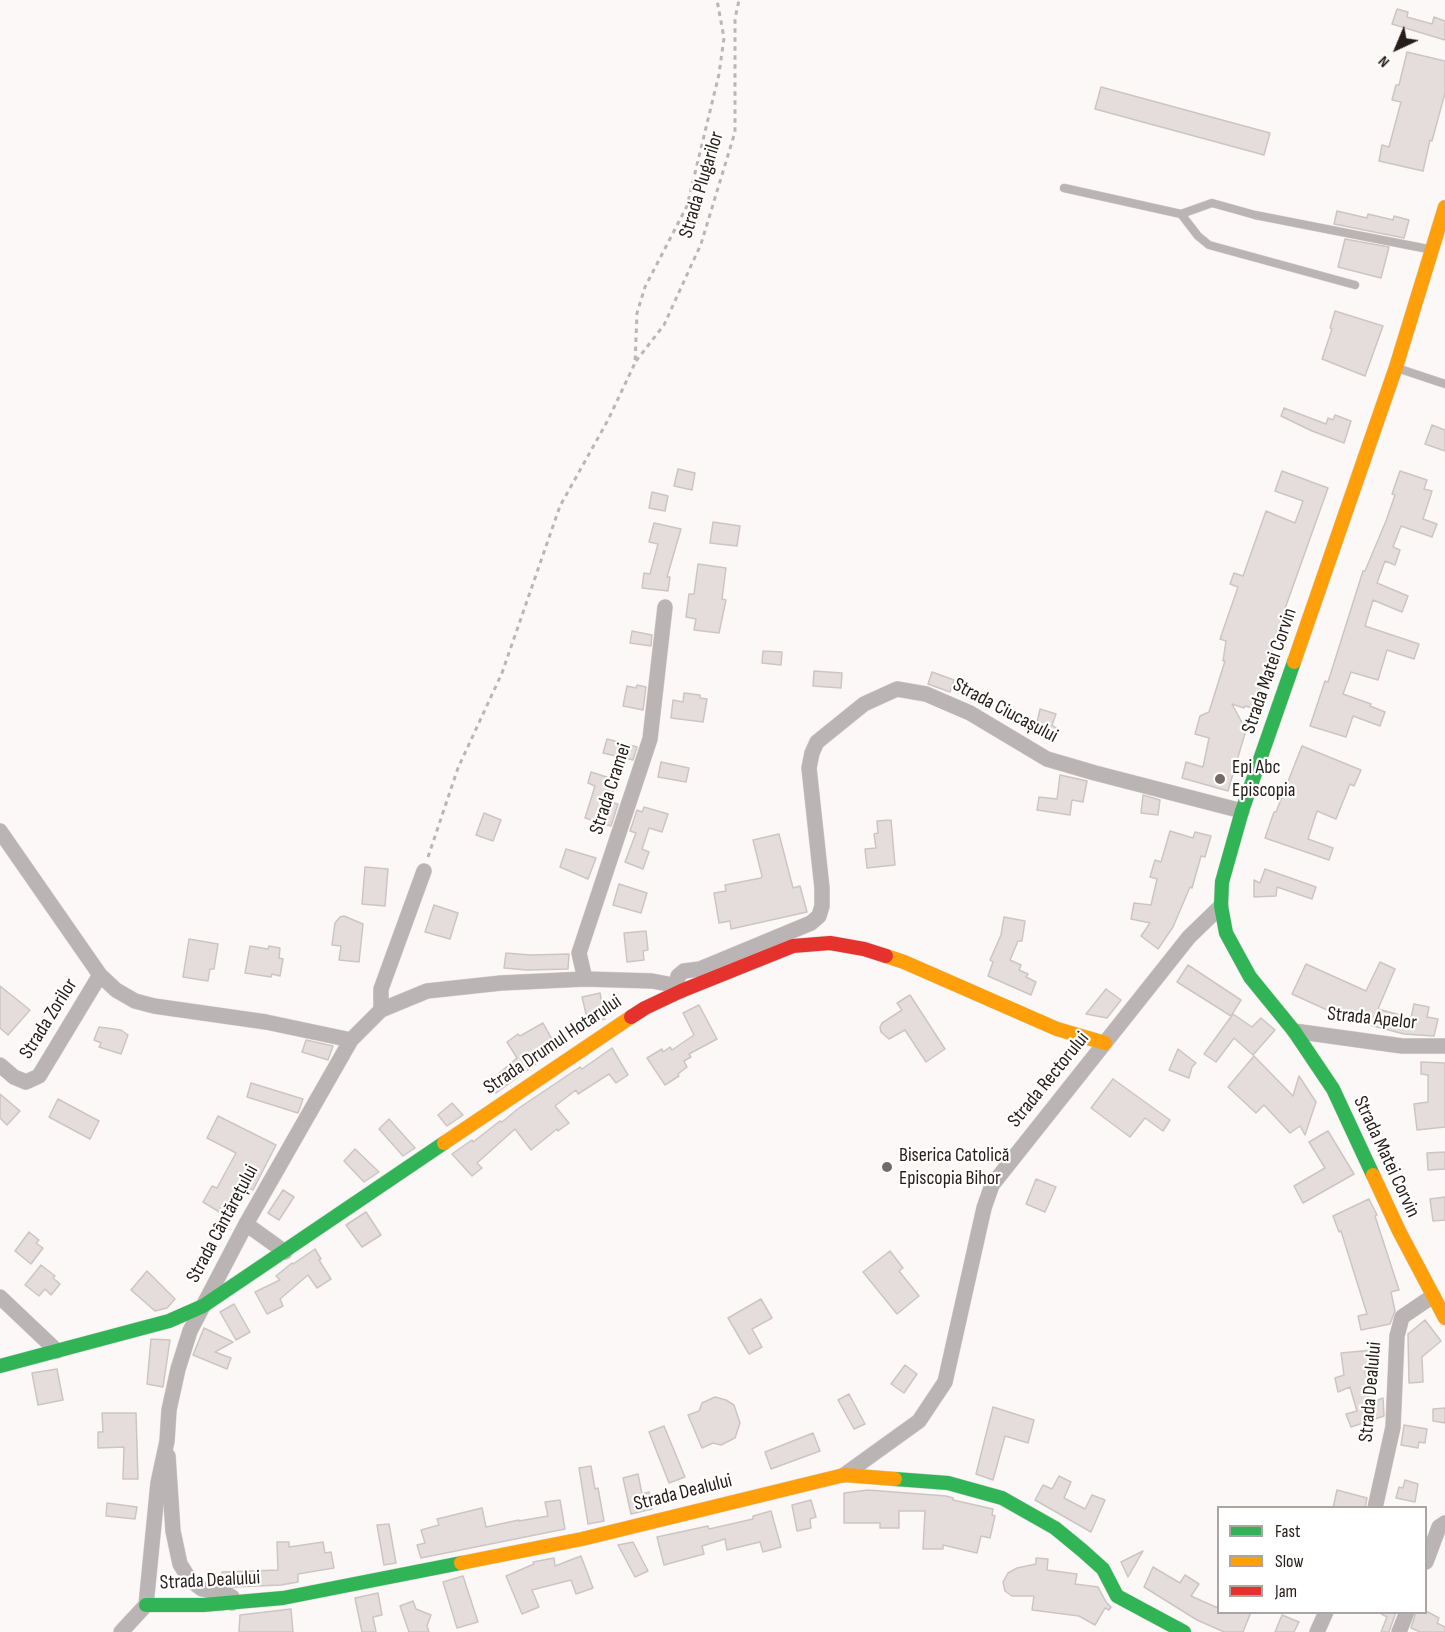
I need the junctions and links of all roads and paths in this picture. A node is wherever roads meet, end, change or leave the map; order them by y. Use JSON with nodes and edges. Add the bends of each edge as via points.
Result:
{"nodes":[{"id":1,"x":717,"y":0,"type":"edge"},
{"id":2,"x":740,"y":0,"type":"edge"},
{"id":3,"x":1065,"y":188,"type":"dead end"},
{"id":4,"x":1445,"y":207,"type":"edge"},
{"id":5,"x":1181,"y":213,"type":"junction"},
{"id":6,"x":1432,"y":249,"type":"junction"},
{"id":7,"x":1355,"y":285,"type":"dead end"},
{"id":8,"x":635,"y":363,"type":"junction"},
{"id":9,"x":1396,"y":367,"type":"junction"},
{"id":10,"x":1445,"y":384,"type":"edge"},
{"id":11,"x":665,"y":607,"type":"dead end"},
{"id":12,"x":1242,"y":810,"type":"junction"},
{"id":13,"x":0,"y":831,"type":"edge"},
{"id":14,"x":424,"y":871,"type":"joint"},
{"id":15,"x":1221,"y":906,"type":"junction"},
{"id":16,"x":100,"y":975,"type":"junction"},
{"id":17,"x":585,"y":979,"type":"junction"},
{"id":18,"x":681,"y":991,"type":"junction"},
{"id":19,"x":381,"y":1010,"type":"junction"},
{"id":20,"x":1294,"y":1031,"type":"junction"},
{"id":21,"x":351,"y":1040,"type":"junction"},
{"id":22,"x":1105,"y":1044,"type":"junction"},
{"id":23,"x":1445,"y":1046,"type":"edge"},
{"id":24,"x":0,"y":1065,"type":"edge"},
{"id":25,"x":246,"y":1224,"type":"junction"},
{"id":26,"x":285,"y":1252,"type":"junction"},
{"id":27,"x":1433,"y":1296,"type":"junction"},
{"id":28,"x":0,"y":1297,"type":"edge"},
{"id":29,"x":203,"y":1306,"type":"junction"},
{"id":30,"x":1445,"y":1318,"type":"edge"},
{"id":31,"x":57,"y":1351,"type":"junction"},
{"id":32,"x":0,"y":1366,"type":"edge"},
{"id":33,"x":167,"y":1441,"type":"junction"},
{"id":34,"x":844,"y":1475,"type":"junction"},
{"id":35,"x":1375,"y":1506,"type":"edge"},
{"id":36,"x":1436,"y":1524,"type":"edge"},
{"id":37,"x":1427,"y":1555,"type":"edge"},
{"id":38,"x":232,"y":1602,"type":"junction"},
{"id":39,"x":146,"y":1605,"type":"junction"},
{"id":40,"x":1325,"y":1614,"type":"edge"},
{"id":41,"x":1406,"y":1614,"type":"edge"},
{"id":42,"x":121,"y":1632,"type":"edge"},
{"id":43,"x":1184,"y":1632,"type":"edge"},
{"id":44,"x":1317,"y":1632,"type":"edge"},
{"id":45,"x":1399,"y":1632,"type":"edge"}],
"edges":[{"from":1,"to":8,"type":"path","via":[[724,38],[719,74],[687,206],[645,287],[637,313]]},
{"from":2,"to":8,"type":"path","name":"Strada Plugarilor","via":[[735,19],[735,132],[701,244],[664,325]]},
{"from":3,"to":5,"type":"lane"},
{"from":4,"to":6,"type":"street","name":"Strada Matei Corvin"},
{"from":5,"to":6,"type":"lane","via":[[1212,203]]},
{"from":5,"to":7,"type":"lane","via":[[1209,245]]},
{"from":6,"to":9,"type":"street","name":"Strada Matei Corvin"},
{"from":8,"to":14,"type":"path","via":[[560,506],[502,673],[458,768]]},
{"from":9,"to":10,"type":"lane"},
{"from":9,"to":12,"type":"street","name":"Strada Matei Corvin"},
{"from":11,"to":17,"type":"street","name":"Strada Cramei","via":[[650,739],[579,953]]},
{"from":12,"to":15,"type":"street","name":"Strada Matei Corvin","via":[[1222,882]]},
{"from":12,"to":18,"type":"street","name":"Strada Ciucașului","via":[[1047,759],[970,713],[926,694],[897,689],[864,704],[817,742],[812,753],[809,768],[822,897],[819,916],[811,923],[700,969],[684,971],[678,976]]},
{"from":13,"to":16,"type":"street"},
{"from":14,"to":19,"type":"street","via":[[381,988]]},
{"from":15,"to":20,"type":"street","name":"Strada Matei Corvin","via":[[1226,933],[1250,977]]},
{"from":15,"to":22,"type":"street","name":"Strada Rectorului","via":[[1189,936]]},
{"from":16,"to":21,"type":"street","via":[[116,990],[145,1004],[266,1022]]},
{"from":16,"to":24,"type":"street","name":"Strada Zorilor","via":[[39,1076],[26,1082]]},
{"from":17,"to":18,"type":"street","name":"Strada Cântărețului","via":[[652,981]]},
{"from":17,"to":19,"type":"street","name":"Strada Cântărețului","via":[[501,982],[426,991]]},
{"from":18,"to":22,"type":"street","name":"Strada Drumul Hotarului","via":[[793,946],[830,943],[904,962],[1057,1029]]},
{"from":18,"to":26,"type":"street","name":"Strada Drumul Hotarului","via":[[645,1008]]},
{"from":19,"to":21,"type":"street","name":"Strada Cântărețului"},
{"from":20,"to":23,"type":"street","name":"Strada Apelor","via":[[1402,1046]]},
{"from":20,"to":27,"type":"street","name":"Strada Matei Corvin","via":[[1333,1089]]},
{"from":21,"to":25,"type":"street","name":"Strada Cântărețului"},
{"from":22,"to":34,"type":"street","name":"Strada Rectorului","via":[[992,1185],[945,1382],[919,1421]]},
{"from":25,"to":26,"type":"street"},
{"from":25,"to":29,"type":"street","name":"Strada Cântărețului"},
{"from":26,"to":29,"type":"street","name":"Strada Drumul Hotarului"},
{"from":27,"to":30,"type":"street","name":"Strada Matei Corvin"},
{"from":27,"to":35,"type":"street","name":"Strada Dealului","via":[[1402,1317],[1397,1336],[1393,1427]]},
{"from":28,"to":31,"type":"street"},
{"from":29,"to":31,"type":"street","name":"Strada Drumul Hotarului","via":[[169,1321]]},
{"from":29,"to":33,"type":"street","name":"Strada Cântărețului","via":[[178,1369]]},
{"from":31,"to":32,"type":"street","name":"Strada Drumul Hotarului"},
{"from":33,"to":38,"type":"street","name":"Strada Cântărețului","via":[[173,1531],[180,1564],[190,1580],[202,1589],[227,1594]]},
{"from":33,"to":39,"type":"street","name":"Strada Cântărețului","via":[[158,1483]]},
{"from":34,"to":38,"type":"street","name":"Strada Dealului","via":[[571,1541],[284,1598]]},
{"from":34,"to":43,"type":"street","name":"Strada Dealului","via":[[948,1483],[1002,1498],[1069,1539],[1103,1569],[1117,1596]]},
{"from":36,"to":37,"type":"street"},
{"from":38,"to":39,"type":"street","name":"Strada Dealului"},
{"from":39,"to":42,"type":"street"},
{"from":40,"to":44,"type":"street"},
{"from":41,"to":45,"type":"street"}]}
